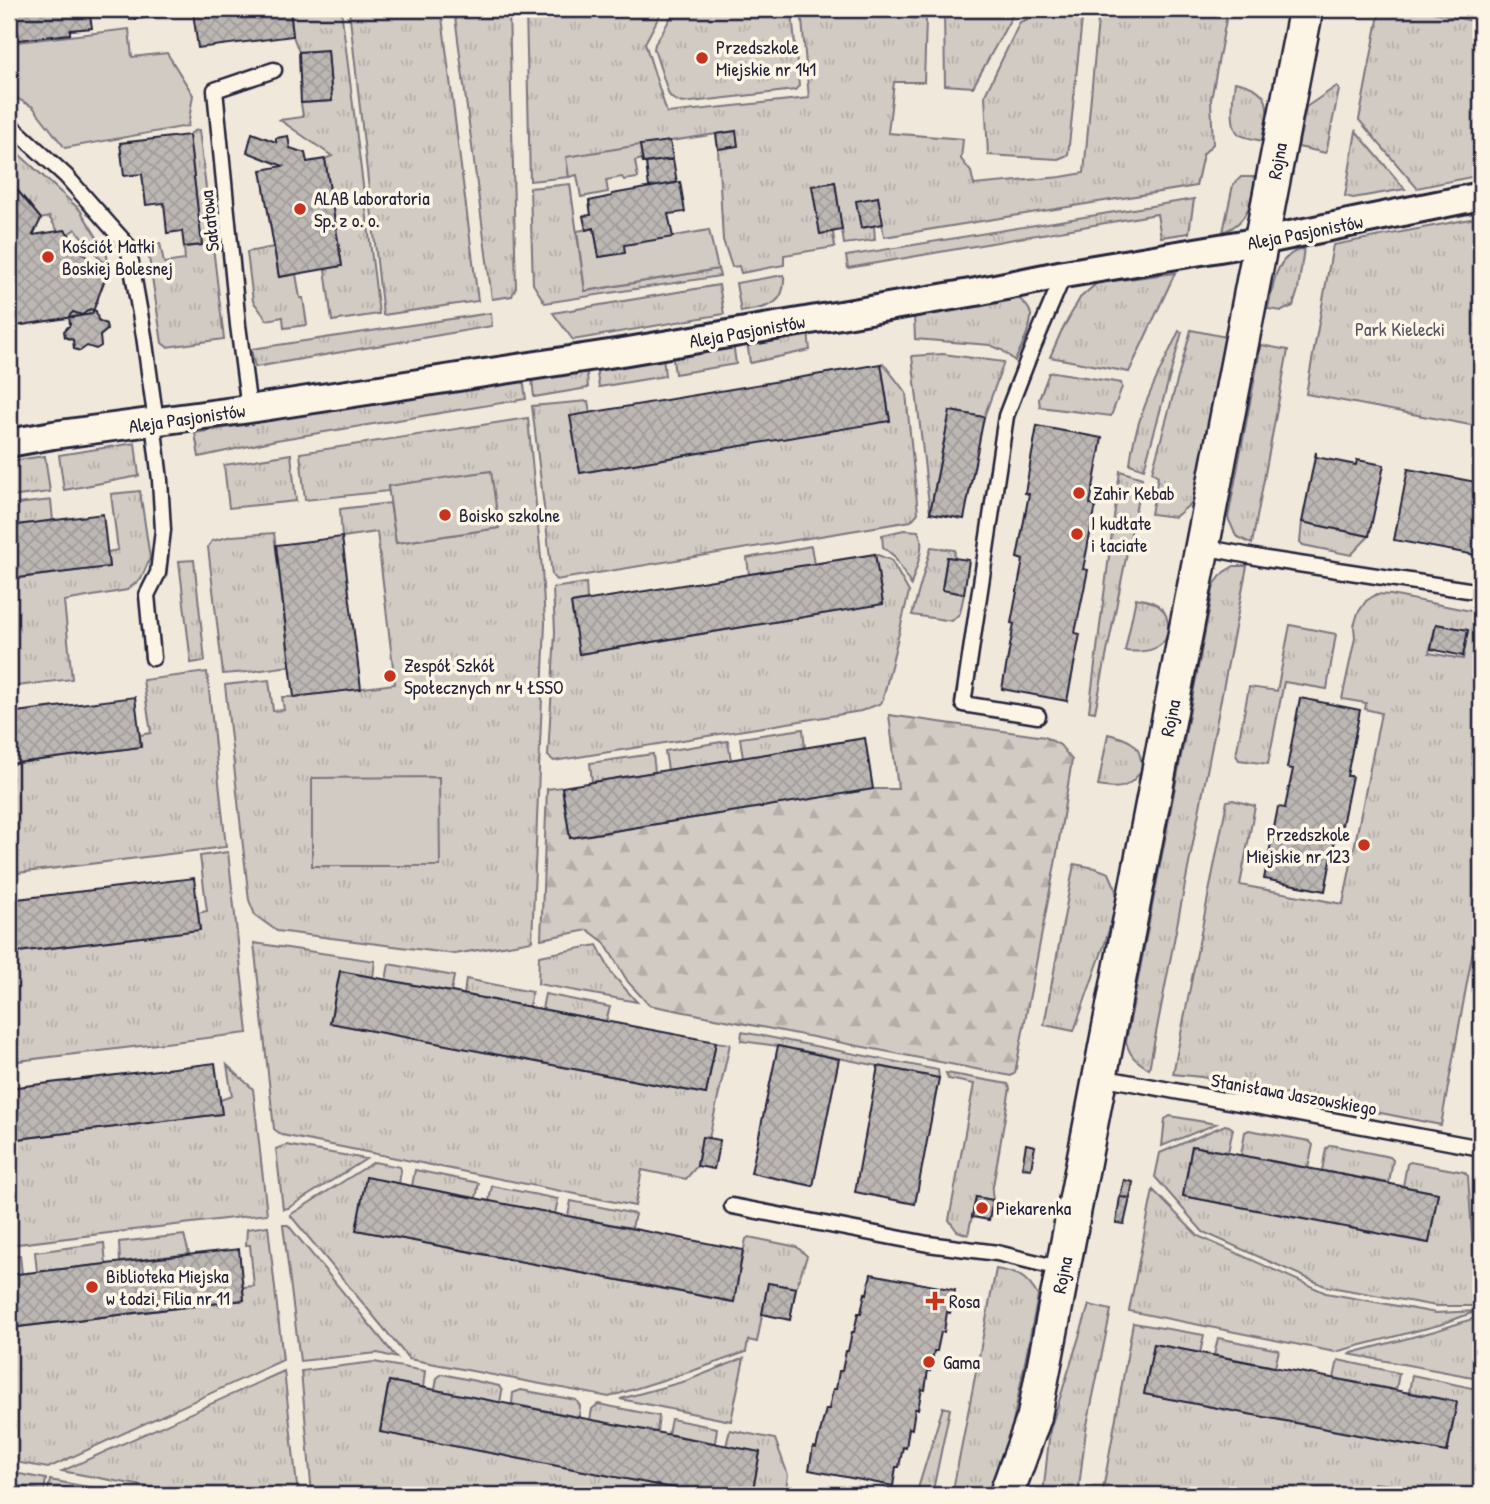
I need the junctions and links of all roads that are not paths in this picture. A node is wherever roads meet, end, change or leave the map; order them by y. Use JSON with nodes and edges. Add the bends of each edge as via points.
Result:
{"nodes":[{"id":1,"x":1306,"y":9,"type":"edge"},
{"id":2,"x":274,"y":70,"type":"dead end"},
{"id":3,"x":9,"y":124,"type":"edge"},
{"id":4,"x":1481,"y":196,"type":"edge"},
{"id":5,"x":1262,"y":241,"type":"junction"},
{"id":6,"x":1065,"y":274,"type":"junction"},
{"id":7,"x":249,"y":409,"type":"junction"},
{"id":8,"x":154,"y":422,"type":"junction"},
{"id":9,"x":9,"y":443,"type":"edge"},
{"id":10,"x":1203,"y":547,"type":"junction"},
{"id":11,"x":1481,"y":592,"type":"edge"},
{"id":12,"x":153,"y":658,"type":"dead end"},
{"id":13,"x":1038,"y":716,"type":"dead end"},
{"id":14,"x":1100,"y":1077,"type":"junction"},
{"id":15,"x":1481,"y":1148,"type":"edge"},
{"id":16,"x":732,"y":1206,"type":"dead end"},
{"id":17,"x":1063,"y":1269,"type":"junction"},
{"id":18,"x":1032,"y":1427,"type":"junction"},
{"id":19,"x":1006,"y":1495,"type":"edge"},
{"id":20,"x":1031,"y":1495,"type":"edge"}],
"edges":[{"from":1,"to":5,"type":"street","name":"Rojna"},
{"from":2,"to":7,"type":"lane","name":"Sałatowa","via":[[215,90]]},
{"from":3,"to":8,"type":"lane","via":[[66,176],[128,246]]},
{"from":4,"to":5,"type":"street","name":"Aleja Pasjonistów"},
{"from":5,"to":6,"type":"street","name":"Aleja Pasjonistów"},
{"from":5,"to":10,"type":"street","name":"Rojna"},
{"from":6,"to":7,"type":"street","name":"Aleja Pasjonistów","via":[[622,352]]},
{"from":6,"to":13,"type":"lane","via":[[1006,416],[963,704]]},
{"from":7,"to":8,"type":"street","name":"Aleja Pasjonistów"},
{"from":8,"to":9,"type":"street","name":"Aleja Pasjonistów"},
{"from":8,"to":12,"type":"lane","via":[[163,530],[158,573],[148,595]]},
{"from":10,"to":11,"type":"lane"},
{"from":10,"to":14,"type":"street","name":"Rojna"},
{"from":14,"to":15,"type":"lane","name":"Stanisława Jaszowskiego"},
{"from":14,"to":17,"type":"street","name":"Rojna"},
{"from":16,"to":17,"type":"lane"},
{"from":17,"to":18,"type":"street","name":"Rojna"},
{"from":18,"to":19,"type":"street","name":"Rojna"},
{"from":18,"to":20,"type":"street","name":"Rojna"}]}
